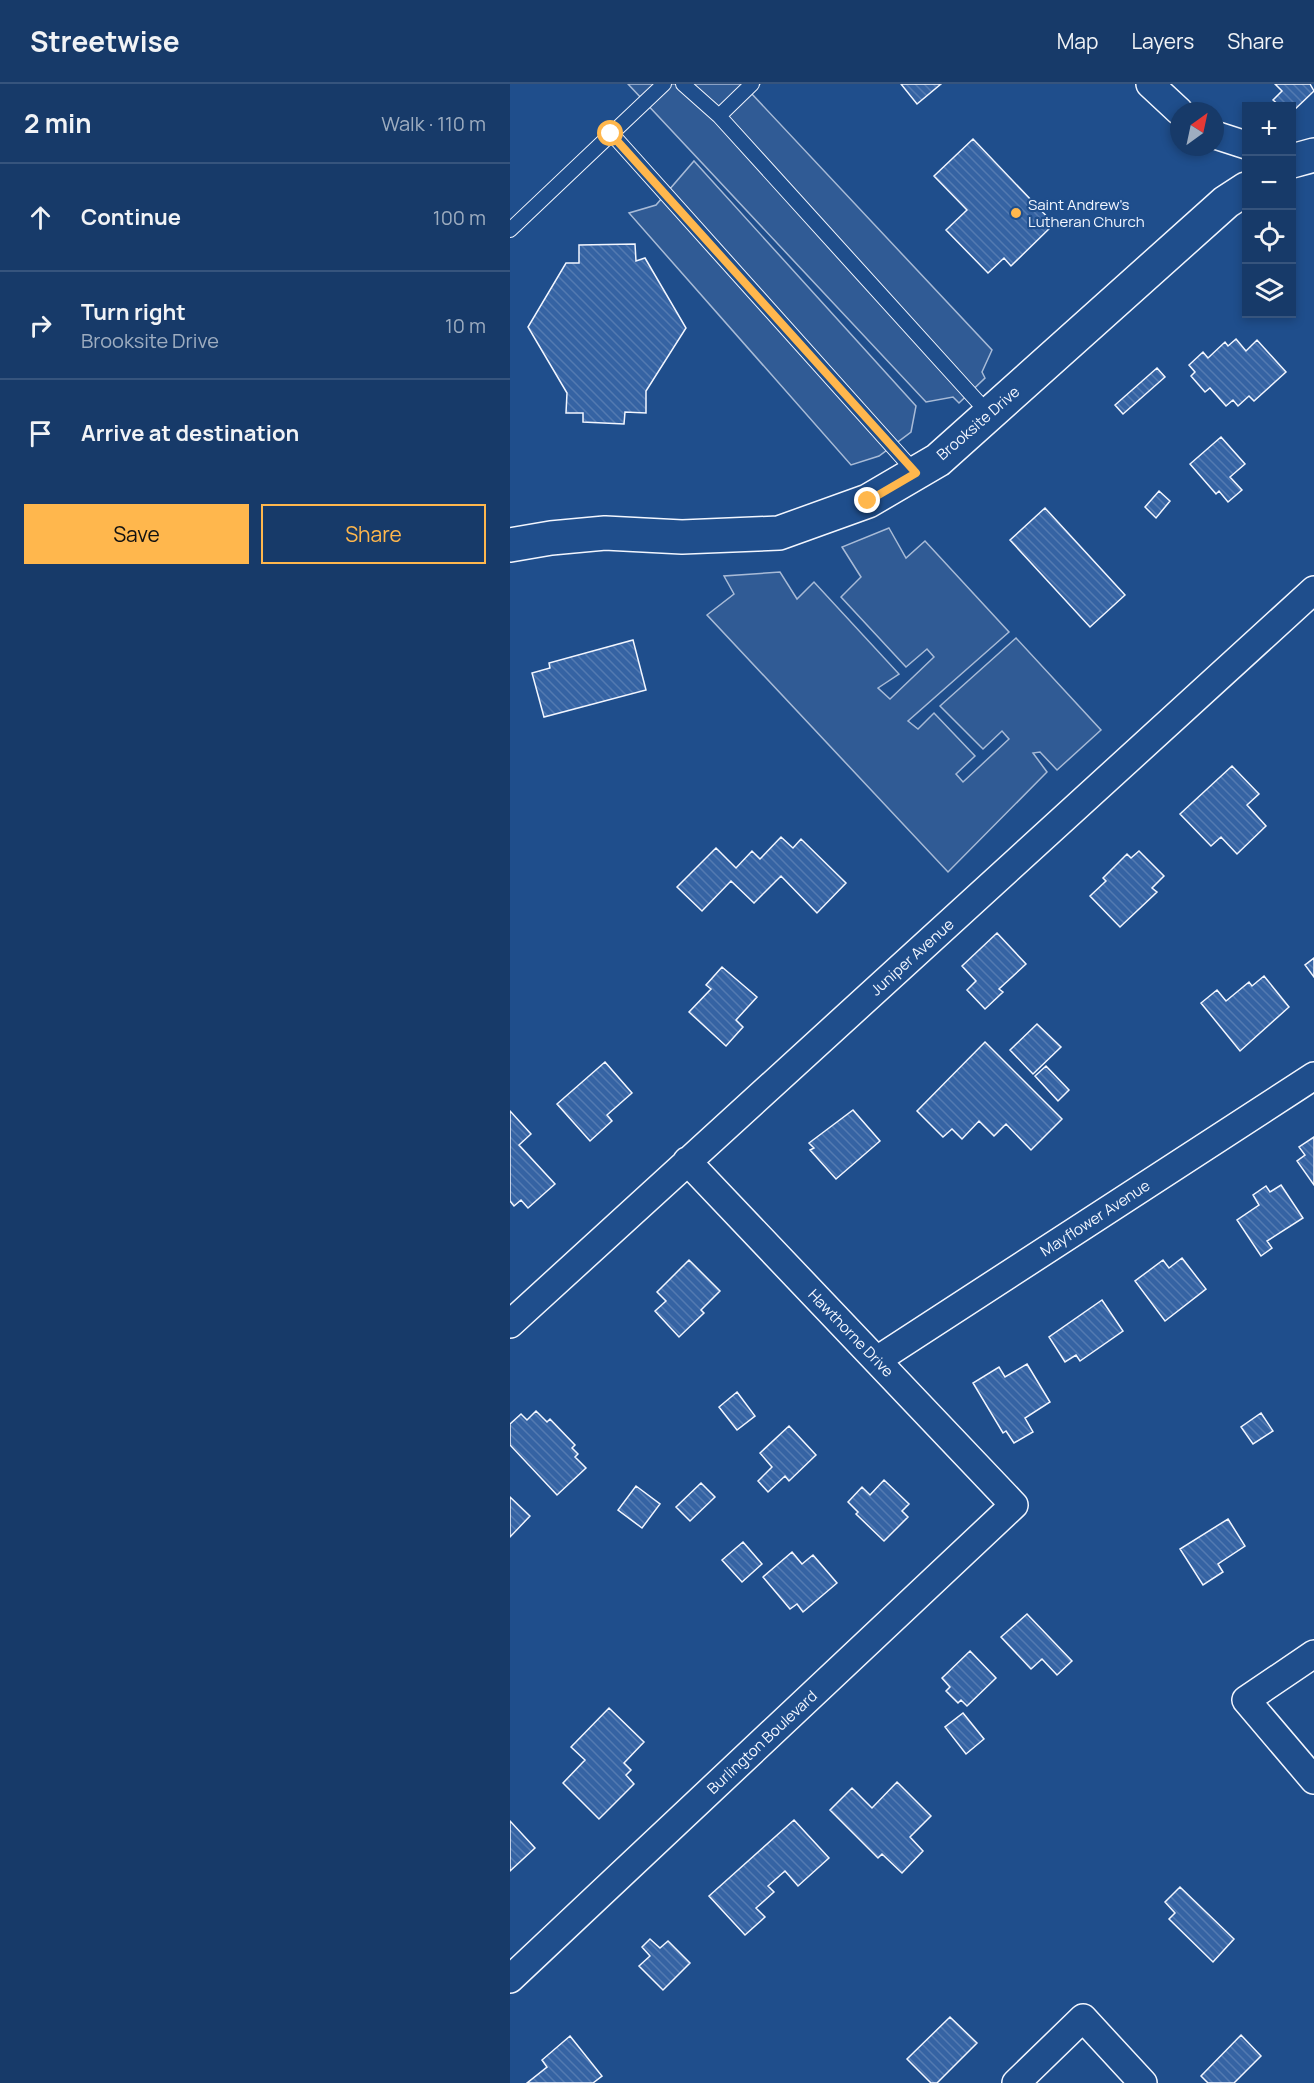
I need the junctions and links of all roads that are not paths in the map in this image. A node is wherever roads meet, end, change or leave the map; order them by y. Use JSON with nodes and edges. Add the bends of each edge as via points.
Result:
{"nodes":[{"id":1,"x":664,"y":84,"type":"edge"},
{"id":2,"x":683,"y":84,"type":"edge"},
{"id":3,"x":752,"y":84,"type":"edge"},
{"id":4,"x":1150,"y":84,"type":"edge"},
{"id":5,"x":1170,"y":103,"type":"edge"},
{"id":6,"x":719,"y":116,"type":"junction"},
{"id":7,"x":611,"y":134,"type":"junction"},
{"id":8,"x":1224,"y":138,"type":"edge"},
{"id":9,"x":1242,"y":144,"type":"edge"},
{"id":10,"x":1242,"y":192,"type":"edge"},
{"id":11,"x":510,"y":230,"type":"edge"},
{"id":12,"x":988,"y":414,"type":"junction"},
{"id":13,"x":916,"y":473,"type":"junction"},
{"id":14,"x":510,"y":545,"type":"edge"},
{"id":15,"x":1314,"y":590,"type":"edge"},
{"id":16,"x":1314,"y":1077,"type":"edge"},
{"id":17,"x":687,"y":1161,"type":"junction"},
{"id":18,"x":510,"y":1324,"type":"edge"},
{"id":19,"x":876,"y":1360,"type":"junction"},
{"id":20,"x":1014,"y":1505,"type":"joint"},
{"id":21,"x":1314,"y":1654,"type":"edge"},
{"id":22,"x":1314,"y":1780,"type":"edge"},
{"id":23,"x":510,"y":1979,"type":"edge"},
{"id":24,"x":1016,"y":2083,"type":"edge"},
{"id":25,"x":1143,"y":2083,"type":"edge"}],
"edges":[{"from":1,"to":7,"type":"lane"},
{"from":2,"to":6,"type":"lane"},
{"from":3,"to":6,"type":"lane"},
{"from":4,"to":5,"type":"street"},
{"from":6,"to":12,"type":"lane"},
{"from":7,"to":11,"type":"lane"},
{"from":7,"to":13,"type":"lane"},
{"from":8,"to":9,"type":"street"},
{"from":10,"to":12,"type":"street","name":"Brooksite Drive"},
{"from":12,"to":13,"type":"street","name":"Brooksite Drive","via":[[938,460]]},
{"from":13,"to":14,"type":"street","name":"Brooksite Drive","via":[[868,501],[779,533],[682,537],[604,533]]},
{"from":15,"to":17,"type":"street","name":"Juniper Avenue"},
{"from":16,"to":19,"type":"street","name":"Mayflower Avenue"},
{"from":17,"to":18,"type":"street","name":"Juniper Avenue"},
{"from":17,"to":19,"type":"street","name":"Hawthorne Drive"},
{"from":19,"to":20,"type":"street","name":"Hawthorne Drive"},
{"from":20,"to":23,"type":"street","name":"Burlington Boulevard"},
{"from":21,"to":22,"type":"street","via":[[1246,1700]]},
{"from":24,"to":25,"type":"street","via":[[1083,2018]]}]}
